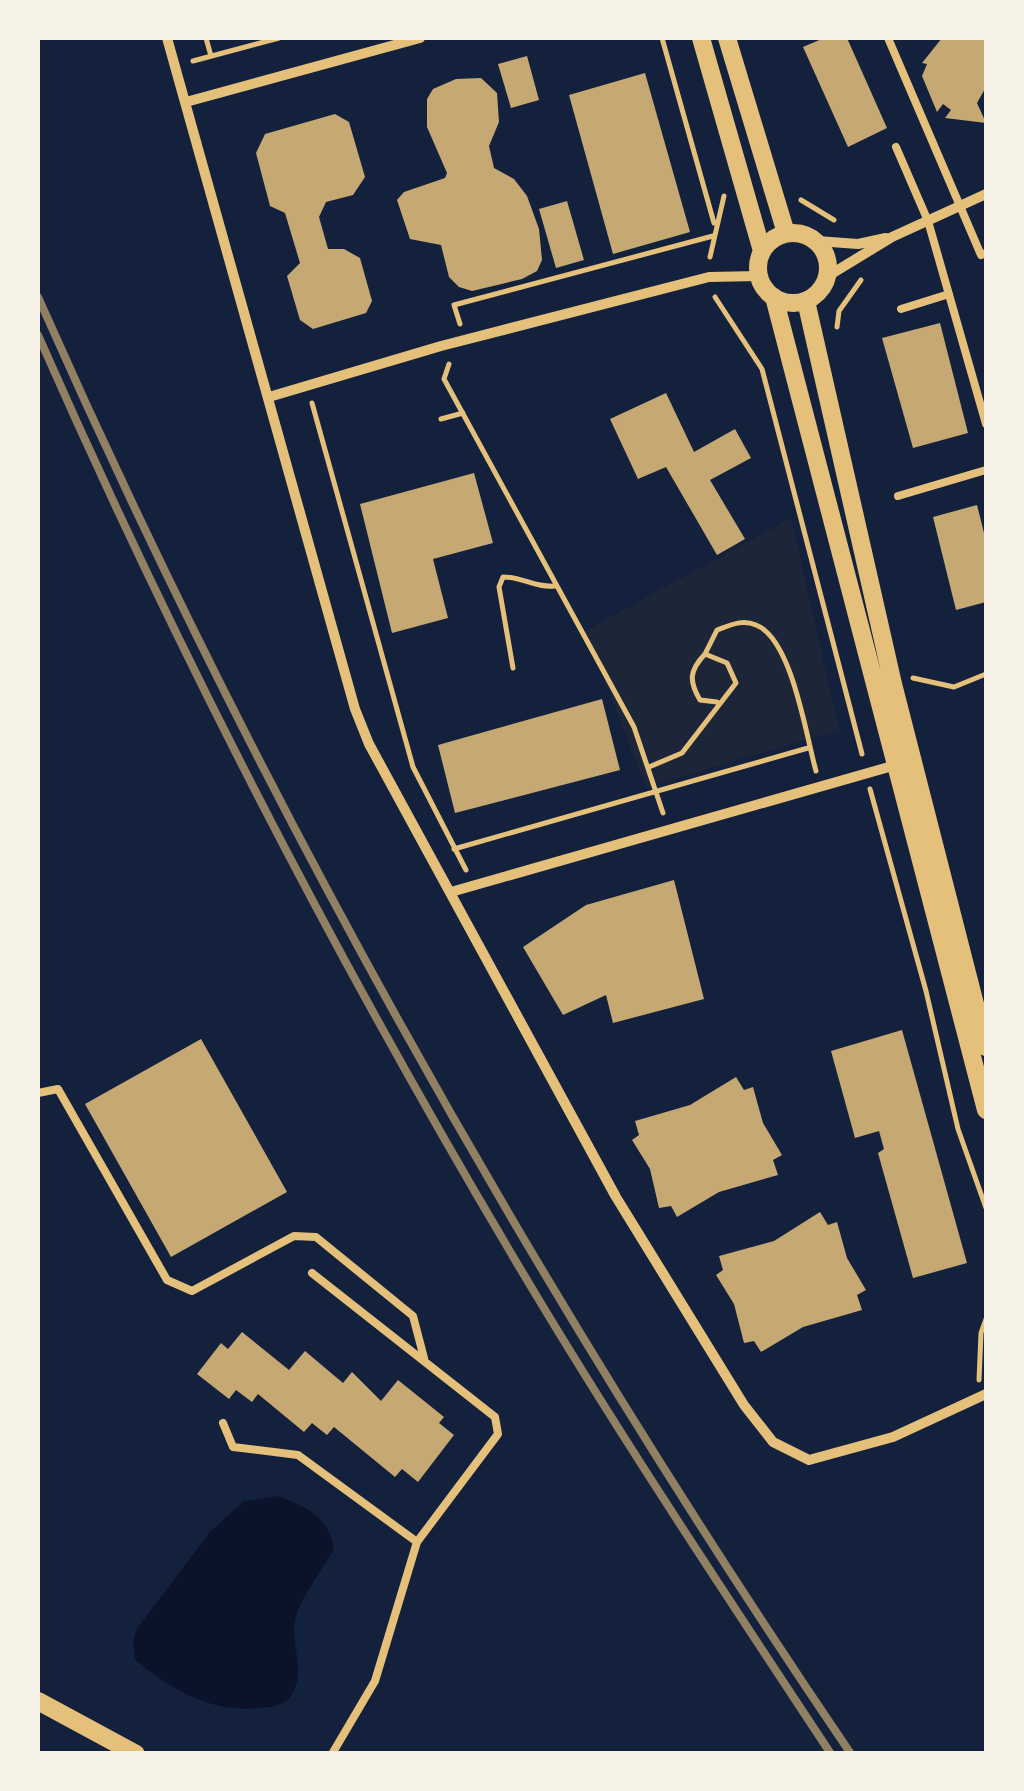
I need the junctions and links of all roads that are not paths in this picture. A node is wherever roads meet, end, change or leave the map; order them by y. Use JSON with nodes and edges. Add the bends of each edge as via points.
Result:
{"nodes":[{"id":1,"x":167,"y":38,"type":"edge"},
{"id":2,"x":420,"y":38,"type":"edge"},
{"id":3,"x":701,"y":38,"type":"edge"},
{"id":4,"x":727,"y":38,"type":"edge"},
{"id":5,"x":888,"y":38,"type":"edge"},
{"id":6,"x":186,"y":102,"type":"junction"},
{"id":7,"x":896,"y":147,"type":"dead end"},
{"id":8,"x":986,"y":194,"type":"edge"},
{"id":9,"x":962,"y":205,"type":"junction"},
{"id":10,"x":928,"y":221,"type":"junction"},
{"id":11,"x":786,"y":233,"type":"junction"},
{"id":12,"x":892,"y":237,"type":"junction"},
{"id":13,"x":817,"y":241,"type":"junction"},
{"id":14,"x":762,"y":251,"type":"junction"},
{"id":15,"x":986,"y":252,"type":"edge"},
{"id":16,"x":759,"y":276,"type":"junction"},
{"id":17,"x":828,"y":276,"type":"junction"},
{"id":18,"x":949,"y":294,"type":"junction"},
{"id":19,"x":774,"y":297,"type":"junction"},
{"id":20,"x":806,"y":301,"type":"junction"},
{"id":21,"x":900,"y":309,"type":"dead end"},
{"id":22,"x":269,"y":397,"type":"junction"},
{"id":23,"x":986,"y":424,"type":"edge"},
{"id":24,"x":986,"y":470,"type":"edge"},
{"id":25,"x":898,"y":496,"type":"dead end"},
{"id":26,"x":896,"y":765,"type":"junction"},
{"id":27,"x":451,"y":892,"type":"junction"},
{"id":28,"x":986,"y":1047,"type":"edge"},
{"id":29,"x":38,"y":1092,"type":"edge"},
{"id":30,"x":986,"y":1110,"type":"edge"},
{"id":31,"x":312,"y":1272,"type":"dead end"},
{"id":32,"x":424,"y":1360,"type":"junction"},
{"id":33,"x":982,"y":1395,"type":"edge"},
{"id":34,"x":223,"y":1424,"type":"dead end"},
{"id":35,"x":417,"y":1542,"type":"junction"},
{"id":36,"x":38,"y":1702,"type":"edge"},
{"id":37,"x":136,"y":1754,"type":"edge"},
{"id":38,"x":332,"y":1754,"type":"edge"}],
"edges":[{"from":1,"to":6,"type":"street"},
{"from":2,"to":6,"type":"street"},
{"from":3,"to":14,"type":"street"},
{"from":4,"to":11,"type":"street"},
{"from":5,"to":9,"type":"lane"},
{"from":6,"to":22,"type":"street"},
{"from":7,"to":10,"type":"lane"},
{"from":8,"to":9,"type":"street"},
{"from":9,"to":10,"type":"street"},
{"from":9,"to":15,"type":"lane","via":[[980,255]]},
{"from":10,"to":12,"type":"street"},
{"from":10,"to":18,"type":"lane"},
{"from":11,"to":13,"type":"street"},
{"from":11,"to":14,"type":"street"},
{"from":12,"to":13,"type":"street","via":[[858,244]]},
{"from":12,"to":17,"type":"street"},
{"from":13,"to":17,"type":"street"},
{"from":14,"to":16,"type":"street"},
{"from":16,"to":19,"type":"street"},
{"from":16,"to":22,"type":"street","via":[[709,277]]},
{"from":17,"to":20,"type":"street"},
{"from":18,"to":21,"type":"lane"},
{"from":18,"to":23,"type":"lane"},
{"from":19,"to":20,"type":"street"},
{"from":19,"to":26,"type":"street"},
{"from":20,"to":28,"type":"street","via":[[893,684]]},
{"from":22,"to":27,"type":"street","via":[[355,709]]},
{"from":24,"to":25,"type":"lane"},
{"from":26,"to":27,"type":"street"},
{"from":26,"to":30,"type":"street"},
{"from":27,"to":33,"type":"street","via":[[616,1197],[772,1442],[809,1460],[893,1437]]},
{"from":29,"to":32,"type":"lane","via":[[58,1089],[166,1280],[192,1291],[294,1236],[316,1237],[413,1316]]},
{"from":31,"to":32,"type":"lane"},
{"from":32,"to":35,"type":"lane","via":[[494,1417],[498,1434]]},
{"from":34,"to":35,"type":"lane","via":[[233,1447],[298,1455]]},
{"from":35,"to":38,"type":"lane","via":[[375,1682]]},
{"from":36,"to":37,"type":"street"}]}
